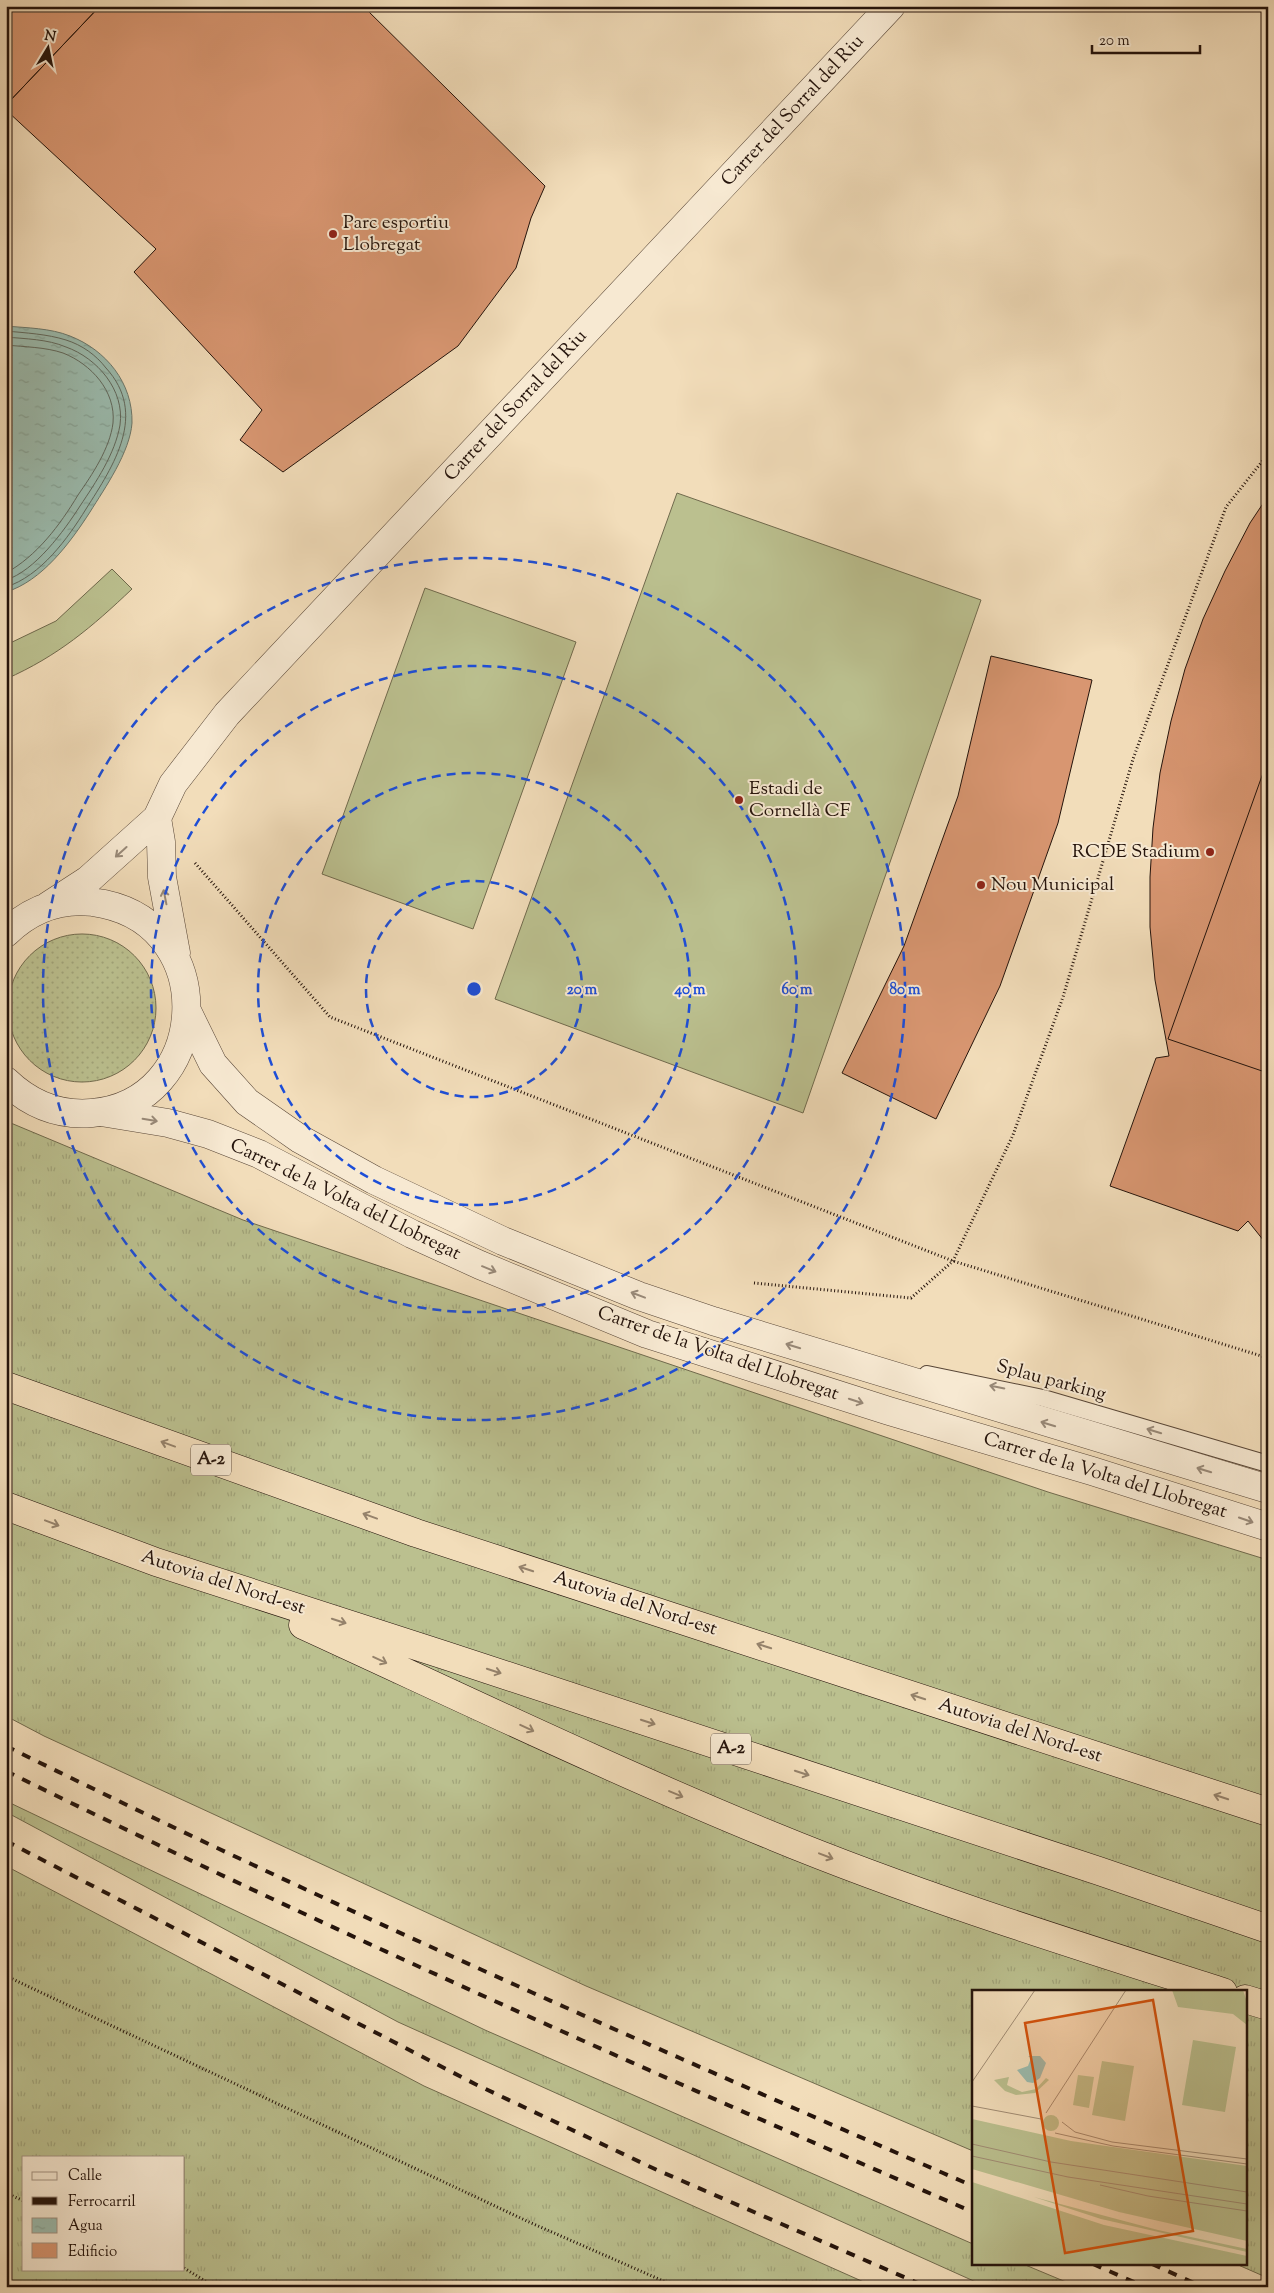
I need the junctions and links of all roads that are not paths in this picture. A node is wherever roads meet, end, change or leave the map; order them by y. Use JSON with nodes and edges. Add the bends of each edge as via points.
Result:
{"nodes":[{"id":1,"x":891,"y":6,"type":"edge"},
{"id":2,"x":157,"y":818,"type":"junction"},
{"id":3,"x":48,"y":906,"type":"junction"},
{"id":4,"x":6,"y":933,"type":"edge"},
{"id":5,"x":178,"y":962,"type":"junction"},
{"id":6,"x":188,"y":1013,"type":"junction"},
{"id":7,"x":6,"y":1081,"type":"edge"},
{"id":8,"x":101,"y":1112,"type":"junction"},
{"id":9,"x":820,"y":1354,"type":"junction"},
{"id":10,"x":6,"y":1386,"type":"edge"},
{"id":11,"x":1268,"y":1464,"type":"edge"},
{"id":12,"x":1268,"y":1489,"type":"edge"},
{"id":13,"x":6,"y":1506,"type":"edge"},
{"id":14,"x":1268,"y":1527,"type":"edge"},
{"id":15,"x":193,"y":1574,"type":"junction"},
{"id":16,"x":1268,"y":1812,"type":"edge"},
{"id":17,"x":1268,"y":1929,"type":"edge"},
{"id":18,"x":1216,"y":1990,"type":"edge"},
{"id":19,"x":1246,"y":1999,"type":"edge"},
{"id":20,"x":1268,"y":2006,"type":"edge"}],
"edges":[{"from":1,"to":2,"type":"street","name":"Carrer del Sorral del Riu","via":[[227,714],[174,784]]},
{"from":2,"to":3,"type":"street","name":"Carrer del Sorral del Riu","one_way":true,"via":[[88,880]]},
{"from":5,"to":2,"type":"street","one_way":true,"via":[[162,877]]},
{"from":3,"to":4,"type":"street","via":[[24,918]]},
{"from":3,"to":5,"type":"street","via":[[94,902],[126,912],[156,931]]},
{"from":5,"to":6,"type":"street","via":[[184,979]]},
{"from":6,"to":8,"type":"street","via":[[179,1050],[160,1079],[134,1100]]},
{"from":9,"to":6,"type":"street","name":"Carrer de la Volta del Llobregat","one_way":true,"via":[[639,1296],[503,1241],[374,1180],[300,1139],[246,1102],[214,1064]]},
{"from":7,"to":8,"type":"street","via":[[31,1101],[46,1108],[65,1113]]},
{"from":8,"to":14,"type":"street","name":"Carrer de la Volta del Llobregat","one_way":true,"via":[[168,1123],[259,1154],[420,1238],[647,1334]]},
{"from":11,"to":9,"type":"lane","name":"Splau parking","one_way":true,"via":[[1034,1395]]},
{"from":12,"to":9,"type":"street","name":"Carrer de la Volta del Llobregat","one_way":true},
{"from":16,"to":10,"type":"highway","name":"Autovia del Nord-est","number":"A-2","one_way":true,"via":[[425,1536]]},
{"from":13,"to":15,"type":"highway","name":"Autovia del Nord-est","number":"A-2","one_way":true},
{"from":15,"to":17,"type":"highway","name":"Autovia del Nord-est","number":"A-2","one_way":true},
{"from":15,"to":18,"type":"highway","one_way":true,"via":[[583,1754],[776,1837],[978,1911]]},
{"from":19,"to":20,"type":"highway"}]}
